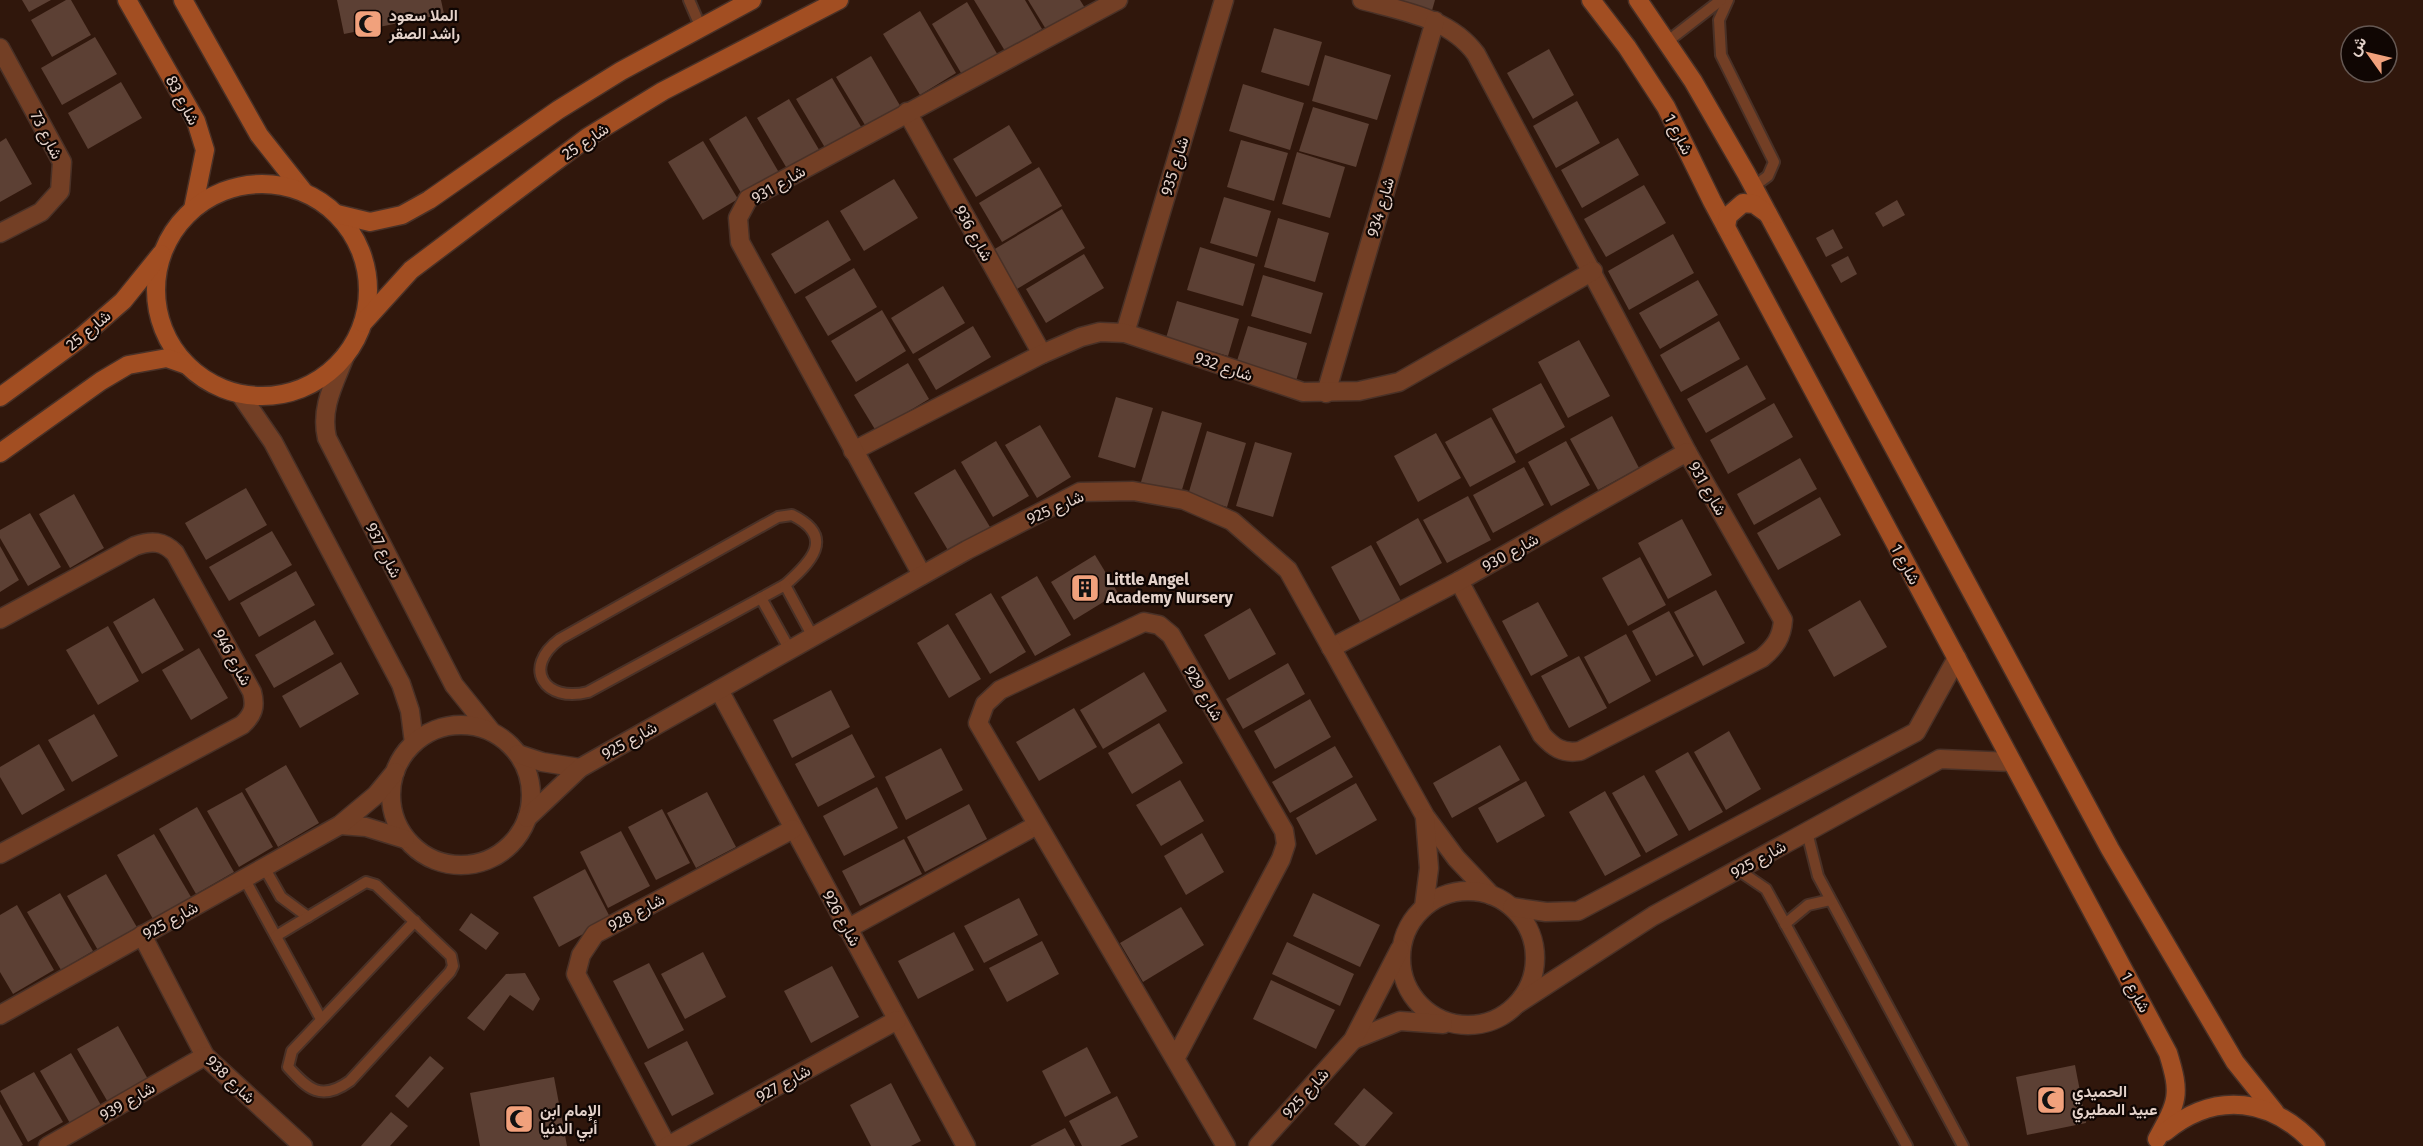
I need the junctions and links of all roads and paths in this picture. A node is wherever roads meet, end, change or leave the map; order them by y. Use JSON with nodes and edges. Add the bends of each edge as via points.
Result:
{"nodes":[{"id":1,"x":127,"y":0,"type":"edge"},
{"id":2,"x":183,"y":0,"type":"edge"},
{"id":3,"x":689,"y":0,"type":"edge"},
{"id":4,"x":752,"y":0,"type":"edge"},
{"id":5,"x":839,"y":0,"type":"edge"},
{"id":6,"x":1118,"y":0,"type":"edge"},
{"id":7,"x":1224,"y":0,"type":"edge"},
{"id":8,"x":1362,"y":0,"type":"edge"},
{"id":9,"x":1591,"y":0,"type":"edge"},
{"id":10,"x":1638,"y":0,"type":"edge"},
{"id":11,"x":1720,"y":0,"type":"edge"},
{"id":12,"x":1728,"y":0,"type":"edge"},
{"id":13,"x":1435,"y":21,"type":"junction"},
{"id":14,"x":701,"y":28,"type":"junction"},
{"id":15,"x":1668,"y":40,"type":"junction"},
{"id":16,"x":0,"y":48,"type":"edge"},
{"id":17,"x":907,"y":112,"type":"junction"},
{"id":18,"x":1753,"y":187,"type":"junction"},
{"id":19,"x":304,"y":192,"type":"junction"},
{"id":20,"x":193,"y":209,"type":"junction"},
{"id":21,"x":337,"y":214,"type":"junction"},
{"id":22,"x":1768,"y":214,"type":"junction"},
{"id":23,"x":1726,"y":227,"type":"junction"},
{"id":24,"x":0,"y":233,"type":"edge"},
{"id":25,"x":164,"y":250,"type":"junction"},
{"id":26,"x":1593,"y":271,"type":"junction"},
{"id":27,"x":362,"y":324,"type":"junction"},
{"id":28,"x":1125,"y":333,"type":"junction"},
{"id":29,"x":1042,"y":354,"type":"junction"},
{"id":30,"x":345,"y":356,"type":"junction"},
{"id":31,"x":187,"y":365,"type":"junction"},
{"id":32,"x":1326,"y":393,"type":"junction"},
{"id":33,"x":240,"y":394,"type":"junction"},
{"id":34,"x":0,"y":397,"type":"edge"},
{"id":35,"x":853,"y":451,"type":"junction"},
{"id":36,"x":1687,"y":452,"type":"junction"},
{"id":37,"x":0,"y":453,"type":"edge"},
{"id":38,"x":922,"y":575,"type":"junction"},
{"id":39,"x":1459,"y":581,"type":"junction"},
{"id":40,"x":784,"y":585,"type":"junction"},
{"id":41,"x":761,"y":598,"type":"junction"},
{"id":42,"x":0,"y":619,"type":"edge"},
{"id":43,"x":813,"y":637,"type":"junction"},
{"id":44,"x":1331,"y":648,"type":"junction"},
{"id":45,"x":790,"y":650,"type":"junction"},
{"id":46,"x":1957,"y":658,"type":"junction"},
{"id":47,"x":719,"y":690,"type":"junction"},
{"id":48,"x":492,"y":732,"type":"junction"},
{"id":49,"x":414,"y":743,"type":"junction"},
{"id":50,"x":518,"y":754,"type":"junction"},
{"id":51,"x":2012,"y":762,"type":"junction"},
{"id":52,"x":580,"y":768,"type":"junction"},
{"id":53,"x":395,"y":772,"type":"junction"},
{"id":54,"x":1425,"y":816,"type":"junction"},
{"id":55,"x":527,"y":818,"type":"junction"},
{"id":56,"x":340,"y":825,"type":"junction"},
{"id":57,"x":1037,"y":825,"type":"junction"},
{"id":58,"x":793,"y":829,"type":"junction"},
{"id":59,"x":1807,"y":832,"type":"junction"},
{"id":60,"x":405,"y":839,"type":"junction"},
{"id":61,"x":0,"y":854,"type":"edge"},
{"id":62,"x":264,"y":867,"type":"junction"},
{"id":63,"x":1738,"y":870,"type":"junction"},
{"id":64,"x":244,"y":878,"type":"junction"},
{"id":65,"x":1491,"y":895,"type":"junction"},
{"id":66,"x":1830,"y":900,"type":"junction"},
{"id":67,"x":1424,"y":907,"type":"junction"},
{"id":68,"x":1512,"y":907,"type":"junction"},
{"id":69,"x":308,"y":916,"type":"junction"},
{"id":70,"x":415,"y":921,"type":"junction"},
{"id":71,"x":1785,"y":924,"type":"junction"},
{"id":72,"x":847,"y":929,"type":"junction"},
{"id":73,"x":142,"y":935,"type":"junction"},
{"id":74,"x":276,"y":936,"type":"junction"},
{"id":75,"x":1401,"y":947,"type":"junction"},
{"id":76,"x":1517,"y":1004,"type":"junction"},
{"id":77,"x":0,"y":1015,"type":"edge"},
{"id":78,"x":321,"y":1019,"type":"junction"},
{"id":79,"x":897,"y":1020,"type":"junction"},
{"id":80,"x":1458,"y":1025,"type":"junction"},
{"id":81,"x":1353,"y":1040,"type":"junction"},
{"id":82,"x":205,"y":1056,"type":"junction"},
{"id":83,"x":1175,"y":1059,"type":"junction"},
{"id":84,"x":2275,"y":1112,"type":"junction"},
{"id":85,"x":2154,"y":1142,"type":"edge"},
{"id":86,"x":48,"y":1146,"type":"edge"},
{"id":87,"x":303,"y":1146,"type":"edge"},
{"id":88,"x":668,"y":1146,"type":"edge"},
{"id":89,"x":966,"y":1146,"type":"edge"},
{"id":90,"x":1226,"y":1146,"type":"edge"},
{"id":91,"x":1258,"y":1146,"type":"edge"},
{"id":92,"x":1907,"y":1146,"type":"edge"},
{"id":93,"x":1963,"y":1146,"type":"edge"},
{"id":94,"x":2316,"y":1146,"type":"edge"}],
"edges":[{"from":1,"to":20,"type":"street","name":"شارع 83","via":[[196,121],[205,150]]},
{"from":2,"to":19,"type":"street","via":[[259,135]]},
{"from":3,"to":14,"type":"lane"},
{"from":4,"to":14,"type":"street"},
{"from":5,"to":27,"type":"street","name":"شارع 25","via":[[663,91],[588,137],[411,270]]},
{"from":6,"to":17,"type":"street","name":"شارع 931"},
{"from":7,"to":28,"type":"street","name":"شارع 935"},
{"from":8,"to":13,"type":"street","name":"شارع 931"},
{"from":9,"to":23,"type":"street","name":"شارع 1","via":[[1665,107]]},
{"from":10,"to":15,"type":"street"},
{"from":11,"to":15,"type":"lane"},
{"from":12,"to":18,"type":"lane","via":[[1719,20],[1721,55],[1774,162],[1768,176]]},
{"from":13,"to":26,"type":"street","name":"شارع 931","via":[[1468,43],[1476,54]]},
{"from":13,"to":32,"type":"street","name":"شارع 934"},
{"from":14,"to":21,"type":"street","via":[[558,110],[402,215],[370,222]]},
{"from":15,"to":18,"type":"street"},
{"from":16,"to":24,"type":"street","name":"شارع 73","via":[[62,162],[60,191],[40,212]]},
{"from":17,"to":29,"type":"street","name":"شارع 936"},
{"from":17,"to":35,"type":"street","name":"شارع 931","via":[[748,199],[738,218],[740,242]]},
{"from":18,"to":22,"type":"street"},
{"from":19,"to":20,"type":"street","via":[[275,184],[246,184],[218,193]]},
{"from":19,"to":21,"type":"street"},
{"from":20,"to":25,"type":"street"},
{"from":21,"to":27,"type":"street","via":[[355,238],[365,266],[368,295]]},
{"from":22,"to":23,"type":"street","via":[[1754,204],[1743,203],[1728,216]]},
{"from":22,"to":84,"type":"street","via":[[2110,849],[2235,1062]]},
{"from":23,"to":46,"type":"street","name":"شارع 1"},
{"from":25,"to":31,"type":"street","via":[[156,280],[158,311],[168,340]]},
{"from":25,"to":34,"type":"street","name":"شارع 25","via":[[123,301],[78,340]]},
{"from":26,"to":32,"type":"street","name":"شارع 932","via":[[1399,382]]},
{"from":26,"to":36,"type":"street","name":"شارع 931"},
{"from":27,"to":30,"type":"street"},
{"from":28,"to":29,"type":"street","name":"شارع 932","via":[[1100,332]]},
{"from":28,"to":32,"type":"street","name":"شارع 932","via":[[1303,392]]},
{"from":29,"to":35,"type":"street","name":"شارع 932"},
{"from":30,"to":33,"type":"street","via":[[324,376],[298,390],[269,396]]},
{"from":30,"to":48,"type":"street","name":"شارع 937","via":[[324,407],[327,438],[449,675]]},
{"from":31,"to":33,"type":"street","via":[[212,383]]},
{"from":31,"to":37,"type":"street","via":[[167,358],[128,365]]},
{"from":33,"to":49,"type":"street","via":[[273,442],[402,684]]},
{"from":35,"to":38,"type":"street","name":"شارع 931"},
{"from":36,"to":39,"type":"street","name":"شارع 930"},
{"from":36,"to":39,"type":"street","name":"شارع 931","via":[[1783,620],[1777,643],[1762,658],[1580,751],[1567,753],[1542,735]]},
{"from":38,"to":43,"type":"street","name":"شارع 925"},
{"from":38,"to":44,"type":"street","name":"شارع 925","via":[[1080,492],[1133,491],[1184,500],[1232,521],[1288,570]]},
{"from":39,"to":44,"type":"street","name":"شارع 930"},
{"from":40,"to":41,"type":"lane"},
{"from":40,"to":41,"type":"lane","via":[[816,552],[812,530],[804,520],[792,515],[778,517],[560,639],[544,655],[540,675],[545,684],[560,694],[588,692]]},
{"from":40,"to":43,"type":"lane"},
{"from":41,"to":45,"type":"lane"},
{"from":42,"to":61,"type":"street","name":"شارع 946","via":[[135,546],[156,542],[166,545],[175,553],[254,702],[254,709],[242,725]]},
{"from":43,"to":45,"type":"street","name":"شارع 925"},
{"from":44,"to":54,"type":"street","name":"شارع 925"},
{"from":45,"to":47,"type":"street","name":"شارع 925"},
{"from":46,"to":51,"type":"street","name":"شارع 1"},
{"from":46,"to":68,"type":"street","via":[[1916,732],[1578,910],[1546,912]]},
{"from":47,"to":52,"type":"street","name":"شارع 925"},
{"from":47,"to":58,"type":"street","name":"شارع 926"},
{"from":48,"to":49,"type":"street","via":[[468,726],[443,727]]},
{"from":48,"to":50,"type":"street"},
{"from":49,"to":53,"type":"street"},
{"from":50,"to":52,"type":"street"},
{"from":50,"to":55,"type":"street","via":[[531,785]]},
{"from":51,"to":59,"type":"street","name":"شارع 925","via":[[1940,759]]},
{"from":51,"to":85,"type":"street","name":"شارع 1","via":[[2168,1053],[2177,1083],[2176,1099]]},
{"from":52,"to":55,"type":"street","name":"شارع 925"},
{"from":53,"to":56,"type":"street","name":"شارع 925","via":[[376,795]]},
{"from":53,"to":60,"type":"street","via":[[391,807]]},
{"from":54,"to":65,"type":"street","name":"شارع 925","via":[[1456,858]]},
{"from":54,"to":67,"type":"street","name":"شارع 925","via":[[1430,868]]},
{"from":55,"to":60,"type":"street","via":[[510,846],[481,863],[448,865],[432,860]]},
{"from":56,"to":60,"type":"street","via":[[366,827]]},
{"from":56,"to":62,"type":"street","name":"شارع 925"},
{"from":57,"to":72,"type":"street"},
{"from":57,"to":83,"type":"street","name":"شارع 929"},
{"from":57,"to":83,"type":"street","name":"شارع 929","via":[[978,723],[985,704],[1000,690],[1144,622],[1159,625],[1170,635],[1284,831],[1286,844]]},
{"from":58,"to":72,"type":"street","name":"شارع 926"},
{"from":58,"to":88,"type":"street","name":"شارع 928","via":[[595,934],[581,955],[576,974]]},
{"from":59,"to":63,"type":"street","name":"شارع 925"},
{"from":59,"to":66,"type":"lane","via":[[1818,876]]},
{"from":62,"to":64,"type":"street","name":"شارع 925"},
{"from":62,"to":69,"type":"lane","via":[[281,897]]},
{"from":63,"to":71,"type":"lane","via":[[1766,889]]},
{"from":63,"to":76,"type":"street","name":"شارع 925","via":[[1653,916]]},
{"from":64,"to":73,"type":"street","name":"شارع 925"},
{"from":64,"to":74,"type":"lane"},
{"from":65,"to":67,"type":"street","via":[[1456,892]]},
{"from":65,"to":68,"type":"street"},
{"from":66,"to":71,"type":"lane","via":[[1808,905]]},
{"from":66,"to":93,"type":"lane"},
{"from":67,"to":75,"type":"street","via":[[1413,919]]},
{"from":68,"to":76,"type":"street","via":[[1530,932],[1535,962],[1529,984]]},
{"from":69,"to":70,"type":"lane","via":[[366,882],[376,885]]},
{"from":69,"to":74,"type":"lane"},
{"from":70,"to":78,"type":"lane"},
{"from":70,"to":78,"type":"lane","via":[[451,956],[450,972],[350,1081],[321,1092],[308,1088],[288,1067],[292,1051]]},
{"from":71,"to":92,"type":"lane"},
{"from":72,"to":79,"type":"street","name":"شارع 926"},
{"from":73,"to":77,"type":"street","name":"شارع 925"},
{"from":73,"to":82,"type":"street","name":"شارع 938"},
{"from":74,"to":78,"type":"lane"},
{"from":75,"to":80,"type":"street","via":[[1409,992],[1430,1014]]},
{"from":75,"to":81,"type":"street","name":"شارع 925"},
{"from":76,"to":80,"type":"street","via":[[1491,1022]]},
{"from":79,"to":88,"type":"street","name":"شارع 927"},
{"from":79,"to":89,"type":"street","name":"شارع 926"},
{"from":80,"to":81,"type":"street","name":"شارع 925","via":[[1400,1021]]},
{"from":81,"to":91,"type":"street","name":"شارع 925"},
{"from":82,"to":86,"type":"street","name":"شارع 939"},
{"from":82,"to":87,"type":"street","name":"شارع 938"},
{"from":83,"to":90,"type":"street","name":"شارع 929"},
{"from":84,"to":85,"type":"street","via":[[2244,1104],[2212,1106],[2182,1118]]},
{"from":84,"to":94,"type":"street","via":[[2300,1128]]}]}
